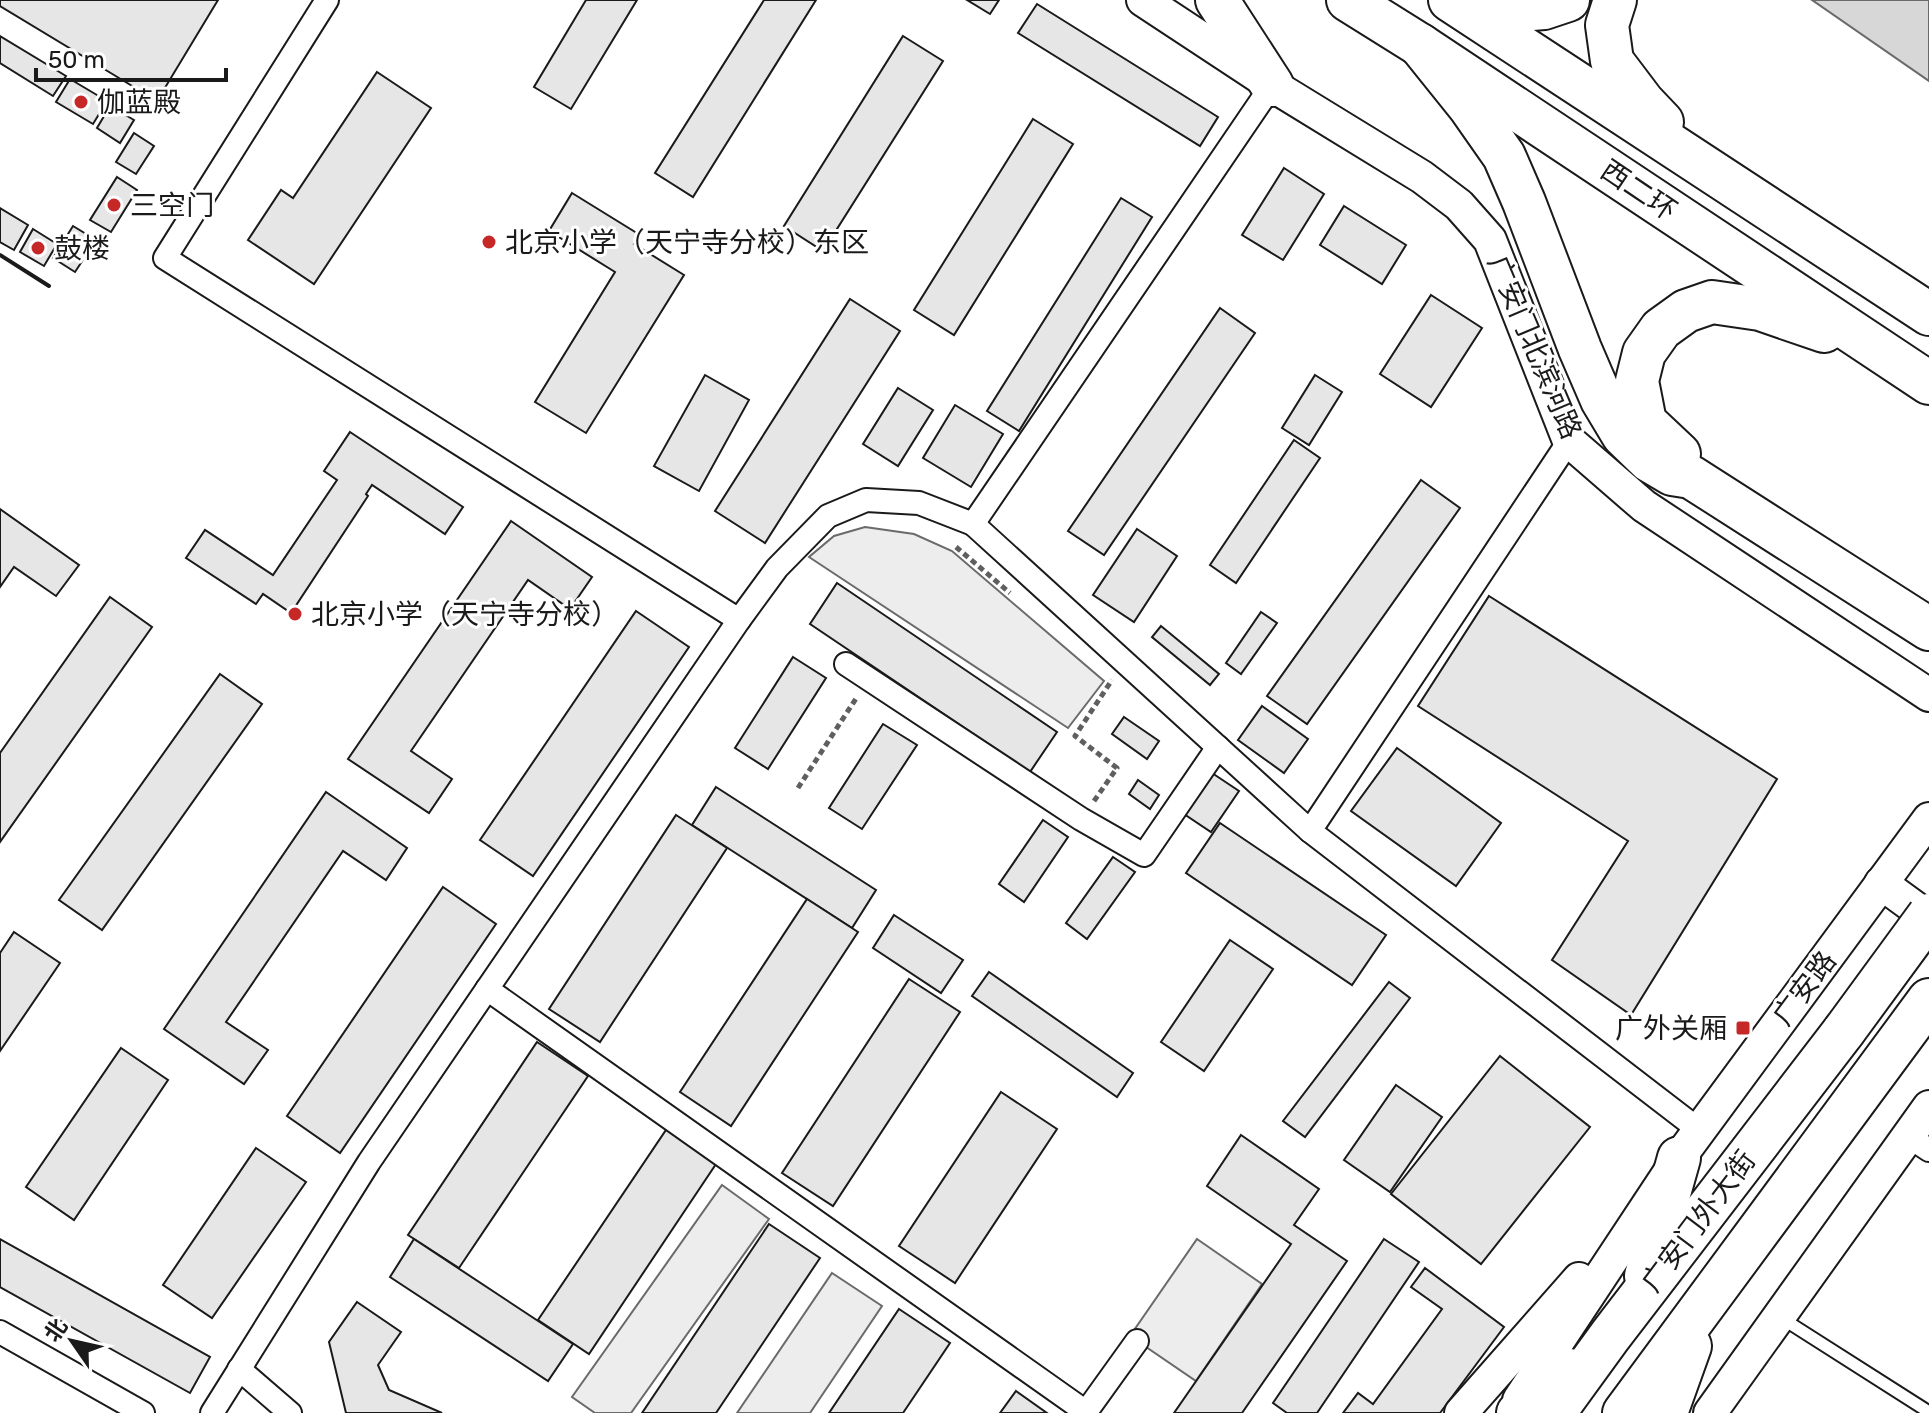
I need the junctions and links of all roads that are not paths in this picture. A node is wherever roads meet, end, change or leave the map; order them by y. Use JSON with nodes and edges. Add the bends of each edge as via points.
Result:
{"nodes":[{"id":1,"x":327,"y":0,"type":"edge"},
{"id":2,"x":1143,"y":0,"type":"edge"},
{"id":3,"x":1217,"y":0,"type":"edge"},
{"id":4,"x":1348,"y":0,"type":"edge"},
{"id":5,"x":1450,"y":0,"type":"edge"},
{"id":6,"x":1488,"y":0,"type":"edge"},
{"id":7,"x":1568,"y":0,"type":"edge"},
{"id":8,"x":1615,"y":0,"type":"edge"},
{"id":9,"x":1420,"y":45,"type":"junction"},
{"id":10,"x":1272,"y":85,"type":"junction"},
{"id":11,"x":1766,"y":206,"type":"junction"},
{"id":12,"x":1929,"y":314,"type":"edge"},
{"id":13,"x":1879,"y":349,"type":"junction"},
{"id":14,"x":1929,"y":383,"type":"edge"},
{"id":15,"x":1569,"y":441,"type":"junction"},
{"id":16,"x":1691,"y":477,"type":"junction"},
{"id":17,"x":973,"y":524,"type":"junction"},
{"id":18,"x":739,"y":620,"type":"junction"},
{"id":19,"x":1929,"y":629,"type":"edge"},
{"id":20,"x":846,"y":664,"type":"dead end"},
{"id":21,"x":1929,"y":695,"type":"edge"},
{"id":22,"x":1218,"y":747,"type":"junction"},
{"id":23,"x":1929,"y":819,"type":"edge"},
{"id":24,"x":1310,"y":831,"type":"junction"},
{"id":25,"x":1881,"y":883,"type":"junction"},
{"id":26,"x":1929,"y":917,"type":"edge"},
{"id":27,"x":487,"y":989,"type":"junction"},
{"id":28,"x":1929,"y":1000,"type":"edge"},
{"id":29,"x":1929,"y":1107,"type":"edge"},
{"id":30,"x":1918,"y":1143,"type":"edge"},
{"id":31,"x":1689,"y":1144,"type":"junction"},
{"id":32,"x":1655,"y":1192,"type":"junction"},
{"id":33,"x":1641,"y":1297,"type":"junction"},
{"id":34,"x":1707,"y":1300,"type":"junction"},
{"id":35,"x":1779,"y":1316,"type":"junction"},
{"id":36,"x":0,"y":1332,"type":"edge"},
{"id":37,"x":1610,"y":1336,"type":"junction"},
{"id":38,"x":1137,"y":1341,"type":"dead end"},
{"id":39,"x":239,"y":1369,"type":"junction"},
{"id":40,"x":1929,"y":1412,"type":"edge"},
{"id":41,"x":143,"y":1413,"type":"edge"},
{"id":42,"x":212,"y":1413,"type":"edge"},
{"id":43,"x":290,"y":1413,"type":"edge"},
{"id":44,"x":1461,"y":1413,"type":"edge"},
{"id":45,"x":1511,"y":1413,"type":"edge"},
{"id":46,"x":1518,"y":1413,"type":"edge"},
{"id":47,"x":1554,"y":1413,"type":"edge"},
{"id":48,"x":1624,"y":1413,"type":"edge"},
{"id":49,"x":1666,"y":1413,"type":"edge"},
{"id":50,"x":1710,"y":1413,"type":"edge"}],
"edges":[{"from":1,"to":18,"type":"street","via":[[165,258]]},
{"from":2,"to":10,"type":"street","name":"广安门北滨河路"},
{"from":3,"to":10,"type":"highway"},
{"from":4,"to":9,"type":"highway","name":"西二环"},
{"from":5,"to":11,"type":"highway","name":"西二环"},
{"from":6,"to":7,"type":"highway","via":[[1520,10]]},
{"from":8,"to":11,"type":"highway","via":[[1607,25],[1612,61],[1688,148]]},
{"from":9,"to":13,"type":"highway","name":"西二环"},
{"from":9,"to":16,"type":"highway","via":[[1504,156],[1580,349],[1623,435],[1650,461],[1672,474]]},
{"from":10,"to":15,"type":"street","name":"广安门北滨河路","via":[[1422,177],[1459,205],[1490,240]]},
{"from":10,"to":17,"type":"street"},
{"from":11,"to":12,"type":"highway","name":"西二环"},
{"from":13,"to":14,"type":"highway","name":"西二环"},
{"from":13,"to":16,"type":"highway","via":[[1760,309],[1712,302],[1686,311],[1661,329],[1644,353],[1637,381],[1645,422],[1678,453]]},
{"from":15,"to":21,"type":"street","name":"广安门北滨河路","via":[[1644,506]]},
{"from":15,"to":24,"type":"street"},
{"from":16,"to":19,"type":"highway"},
{"from":17,"to":18,"type":"street","via":[[919,503],[866,500],[828,516],[777,568]]},
{"from":17,"to":22,"type":"street"},
{"from":18,"to":27,"type":"street"},
{"from":20,"to":22,"type":"street","via":[[1144,855]]},
{"from":22,"to":24,"type":"street"},
{"from":23,"to":25,"type":"street","name":"广安路"},
{"from":24,"to":31,"type":"street"},
{"from":25,"to":26,"type":"street"},
{"from":25,"to":31,"type":"street","name":"广安路"},
{"from":26,"to":33,"type":"highway","name":"广安门外大街","bridge":true},
{"from":27,"to":38,"type":"street","via":[[1086,1412]]},
{"from":27,"to":39,"type":"street","via":[[369,1162]]},
{"from":28,"to":34,"type":"highway","name":"广安门外大街"},
{"from":29,"to":30,"type":"street"},
{"from":30,"to":35,"type":"street"},
{"from":31,"to":32,"type":"street","name":"广安门外大街"},
{"from":31,"to":33,"type":"highway"},
{"from":32,"to":44,"type":"street"},
{"from":32,"to":45,"type":"street","name":"广安门外大街"},
{"from":33,"to":37,"type":"highway","name":"广安门外大街"},
{"from":34,"to":48,"type":"highway","name":"广安门外大街"},
{"from":34,"to":49,"type":"highway"},
{"from":35,"to":40,"type":"lane"},
{"from":35,"to":50,"type":"street"},
{"from":36,"to":41,"type":"street"},
{"from":37,"to":46,"type":"highway"},
{"from":37,"to":47,"type":"highway","name":"广安门外大街"},
{"from":39,"to":42,"type":"street"},
{"from":39,"to":43,"type":"street"}]}
